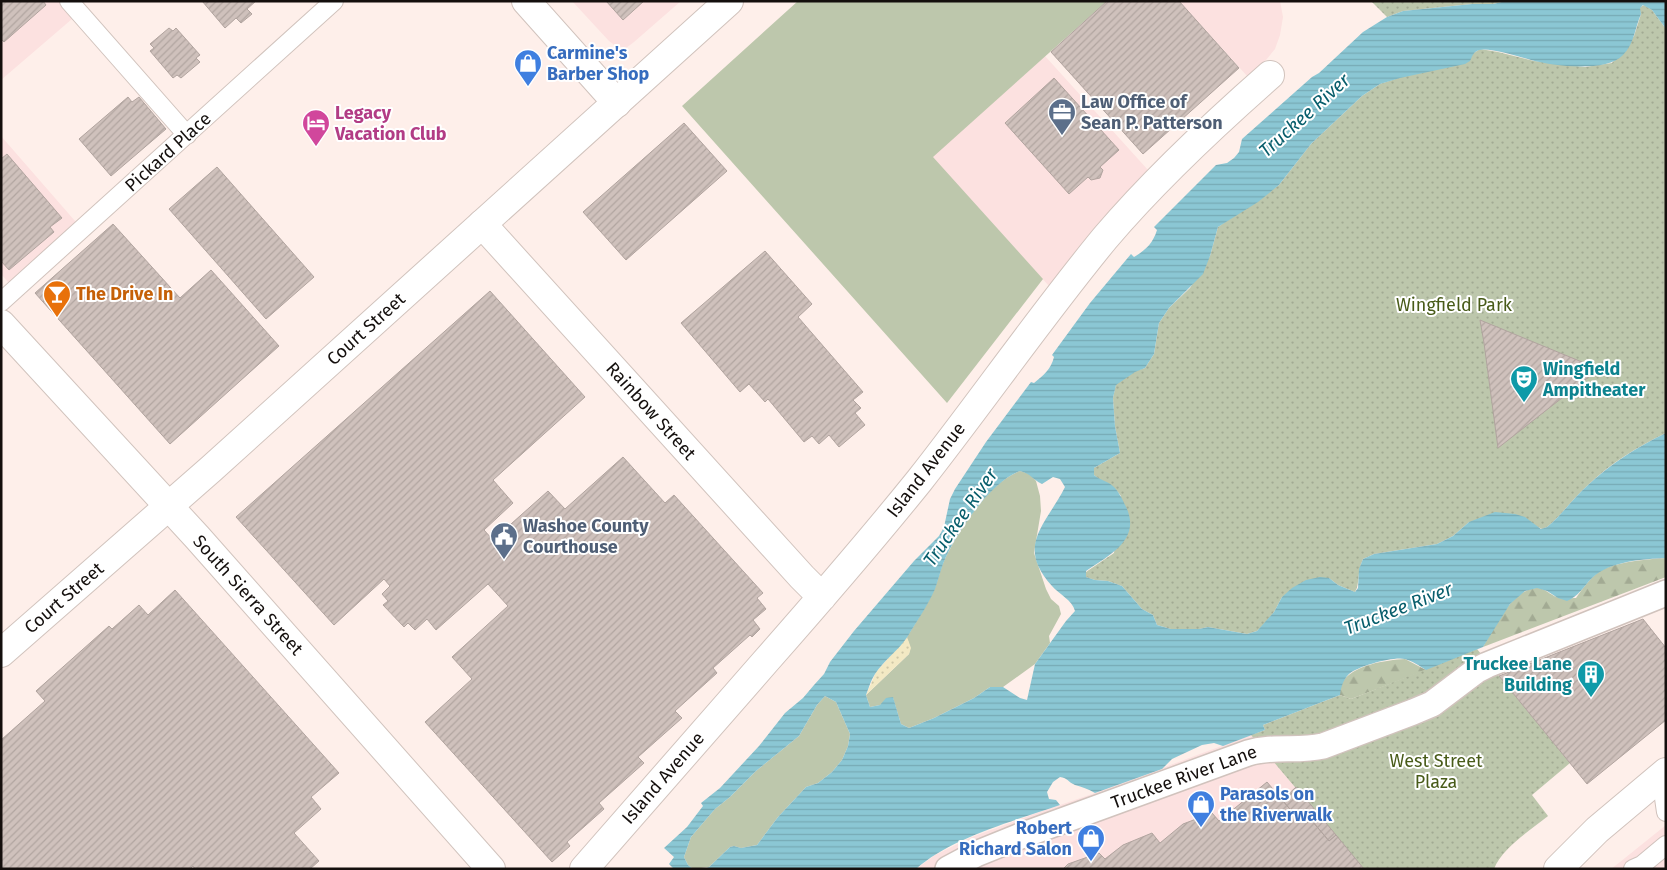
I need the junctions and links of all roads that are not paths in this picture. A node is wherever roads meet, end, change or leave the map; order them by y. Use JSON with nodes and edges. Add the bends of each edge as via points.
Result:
{"nodes":[{"id":1,"x":69,"y":1,"type":"edge"},
{"id":2,"x":334,"y":1,"type":"edge"},
{"id":3,"x":526,"y":1,"type":"edge"},
{"id":4,"x":729,"y":1,"type":"edge"},
{"id":5,"x":1270,"y":75,"type":"dead end"},
{"id":6,"x":617,"y":102,"type":"junction"},
{"id":7,"x":186,"y":135,"type":"junction"},
{"id":8,"x":482,"y":224,"type":"junction"},
{"id":9,"x":1,"y":302,"type":"edge"},
{"id":10,"x":1,"y":324,"type":"edge"},
{"id":11,"x":168,"y":507,"type":"junction"},
{"id":12,"x":822,"y":597,"type":"junction"},
{"id":13,"x":1662,"y":600,"type":"edge"},
{"id":14,"x":1,"y":653,"type":"edge"},
{"id":15,"x":1663,"y":774,"type":"edge"},
{"id":16,"x":1666,"y":812,"type":"edge"},
{"id":17,"x":1666,"y":845,"type":"edge"},
{"id":18,"x":491,"y":869,"type":"edge"},
{"id":19,"x":584,"y":869,"type":"edge"},
{"id":20,"x":948,"y":869,"type":"edge"},
{"id":21,"x":1558,"y":869,"type":"edge"},
{"id":22,"x":1633,"y":869,"type":"edge"}],
"edges":[{"from":1,"to":7,"type":"lane"},
{"from":2,"to":7,"type":"lane","name":"Pickard Place"},
{"from":3,"to":6,"type":"street"},
{"from":4,"to":6,"type":"street","name":"Court Street"},
{"from":5,"to":12,"type":"street","name":"Island Avenue","via":[[1179,158],[1107,236],[919,480]]},
{"from":6,"to":8,"type":"street","name":"Court Street"},
{"from":7,"to":9,"type":"lane","name":"Pickard Place"},
{"from":8,"to":11,"type":"street","name":"Court Street"},
{"from":8,"to":12,"type":"street","name":"Rainbow Street"},
{"from":10,"to":11,"type":"street","name":"South Sierra Street"},
{"from":11,"to":14,"type":"street","name":"Court Street"},
{"from":11,"to":18,"type":"street","name":"South Sierra Street"},
{"from":12,"to":19,"type":"street","name":"Island Avenue"},
{"from":13,"to":20,"type":"street","name":"Truckee River Lane","via":[[1487,664],[1432,704],[1323,746],[1262,749],[1248,753],[976,854]]},
{"from":15,"to":16,"type":"lane"},
{"from":15,"to":21,"type":"street","via":[[1597,830]]},
{"from":17,"to":22,"type":"lane"}]}
